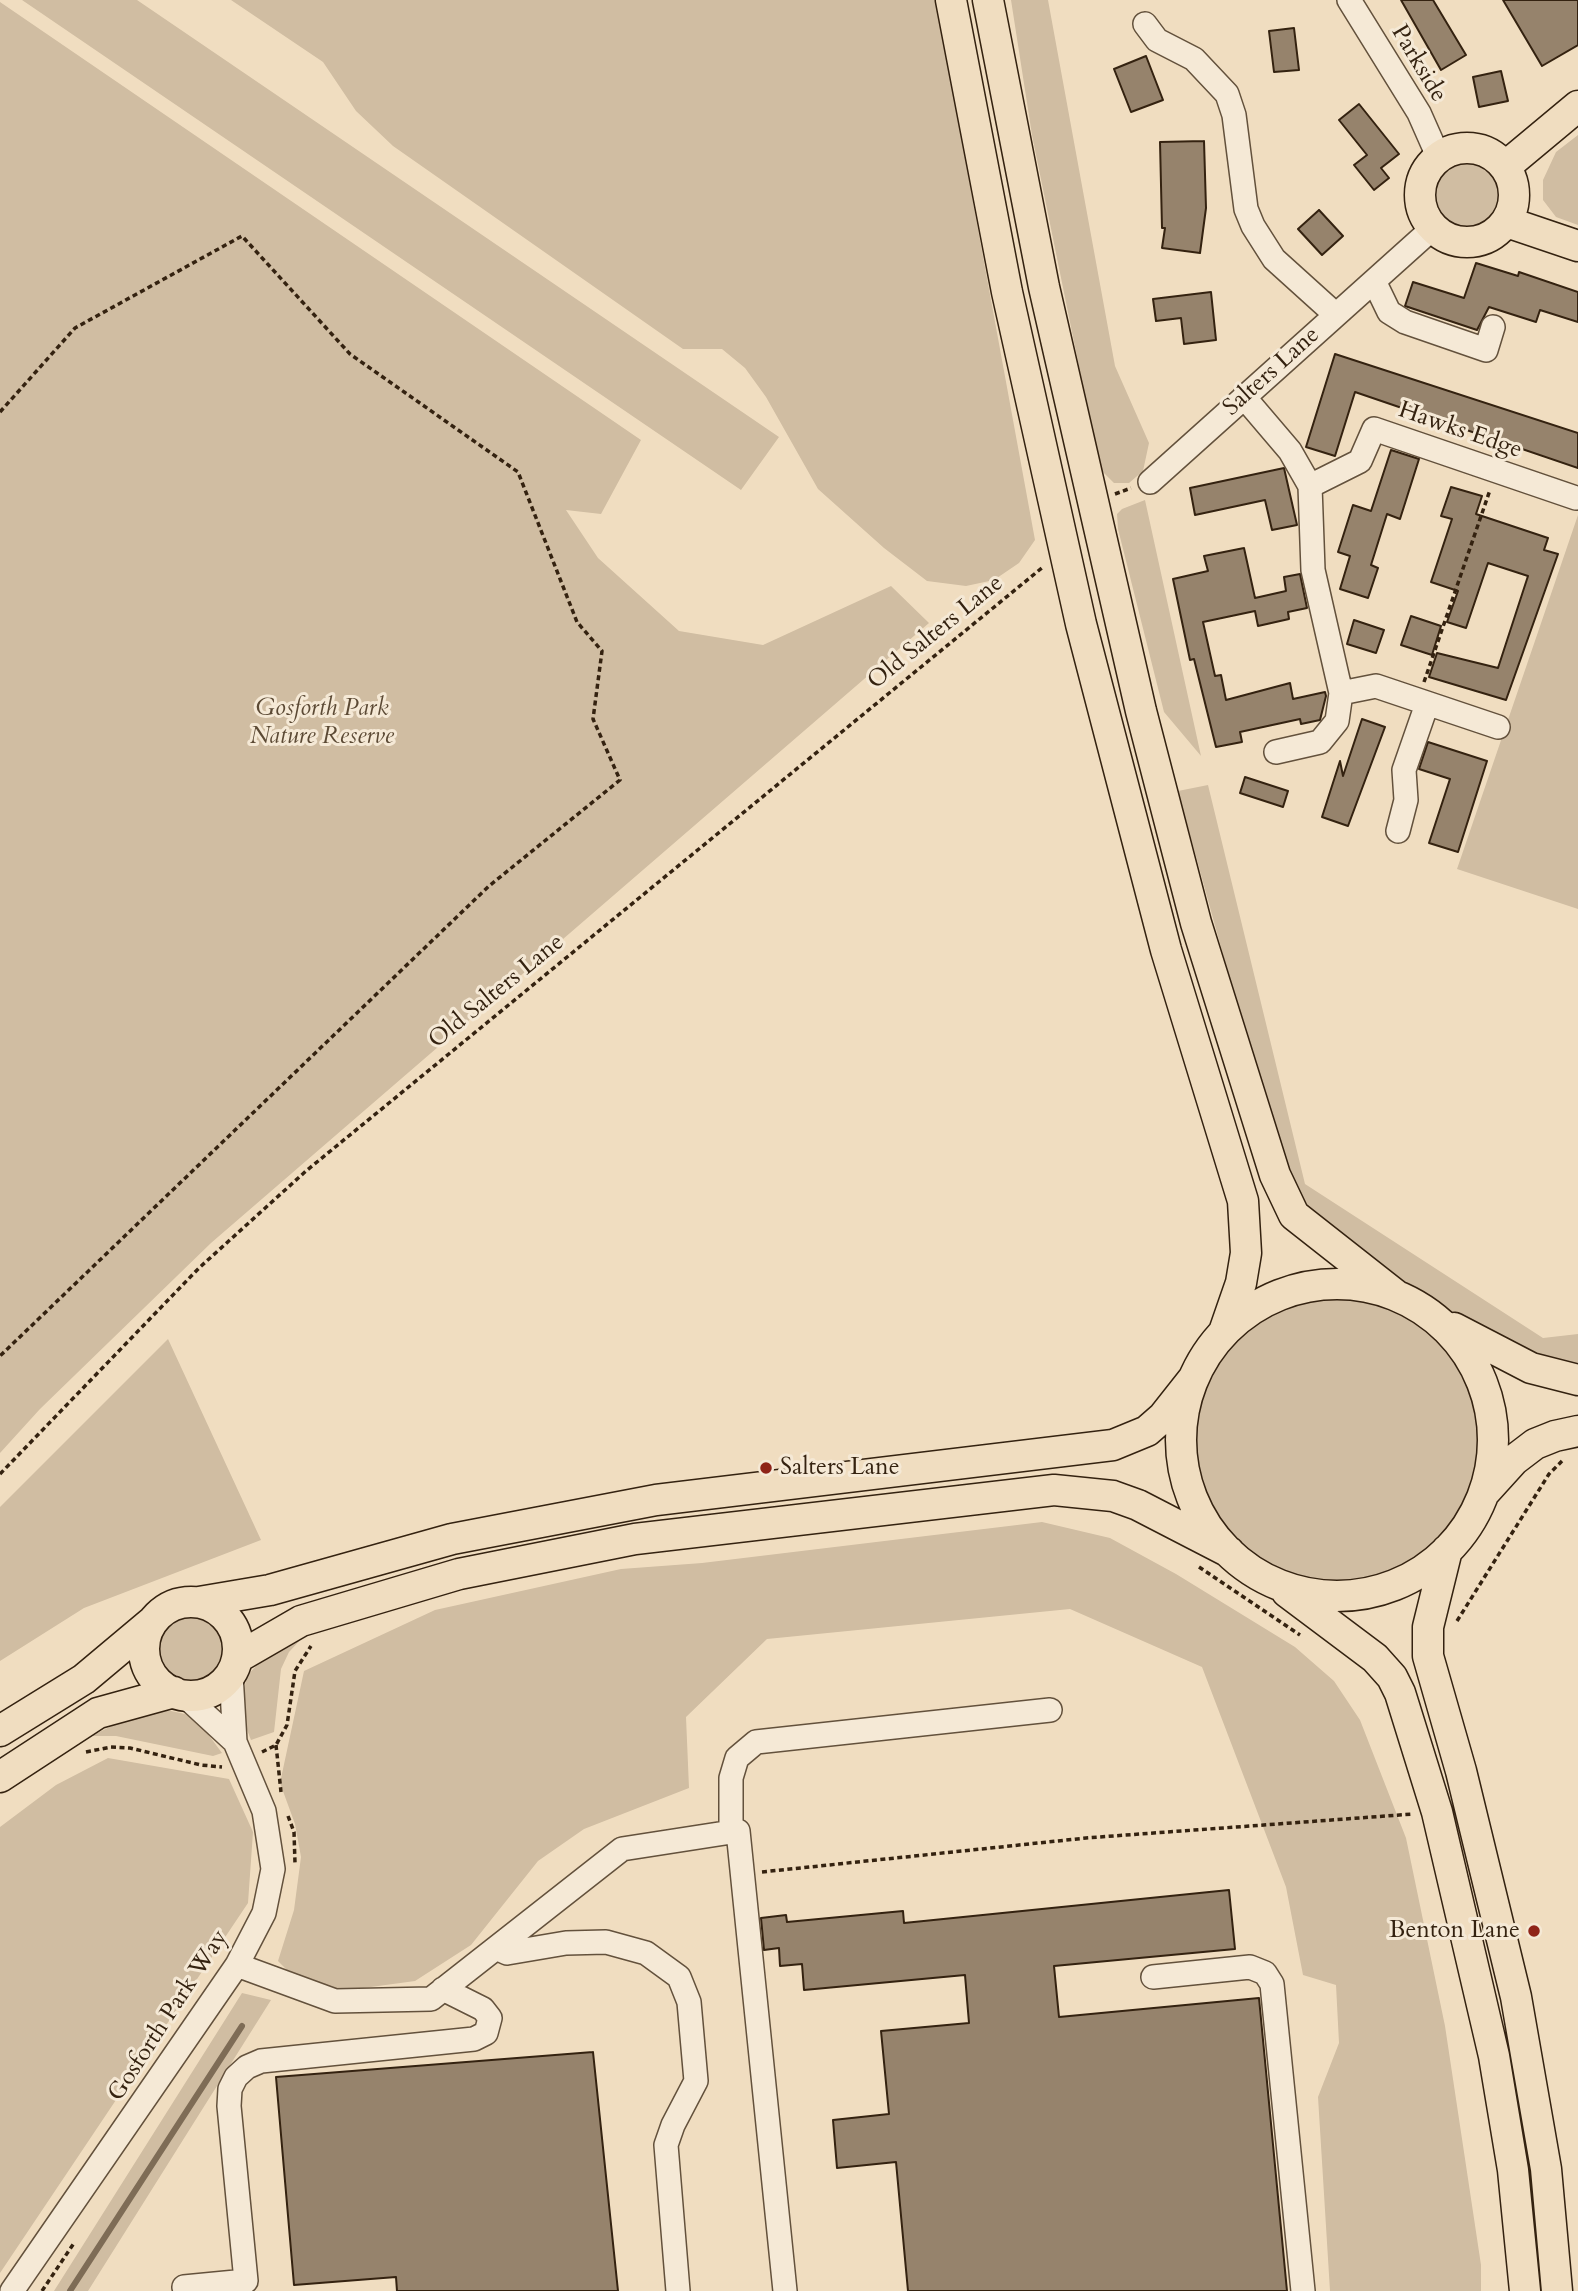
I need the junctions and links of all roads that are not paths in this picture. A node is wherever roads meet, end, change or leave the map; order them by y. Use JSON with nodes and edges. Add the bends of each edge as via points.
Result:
{"nodes":[{"id":1,"x":951,"y":0,"type":"edge"},
{"id":2,"x":988,"y":0,"type":"edge"},
{"id":3,"x":1349,"y":0,"type":"edge"},
{"id":4,"x":1145,"y":24,"type":"dead end"},
{"id":5,"x":1578,"y":106,"type":"edge"},
{"id":6,"x":1438,"y":156,"type":"junction"},
{"id":7,"x":1506,"y":166,"type":"junction"},
{"id":8,"x":1507,"y":222,"type":"junction"},
{"id":9,"x":1433,"y":228,"type":"junction"},
{"id":10,"x":1578,"y":246,"type":"edge"},
{"id":11,"x":1374,"y":281,"type":"junction"},
{"id":12,"x":1336,"y":315,"type":"junction"},
{"id":13,"x":1493,"y":327,"type":"dead end"},
{"id":14,"x":1244,"y":397,"type":"junction"},
{"id":15,"x":1150,"y":482,"type":"road end"},
{"id":16,"x":1310,"y":486,"type":"junction"},
{"id":17,"x":1576,"y":498,"type":"dead end"},
{"id":18,"x":1341,"y":693,"type":"junction"},
{"id":19,"x":1423,"y":702,"type":"junction"},
{"id":20,"x":1498,"y":727,"type":"dead end"},
{"id":21,"x":1276,"y":752,"type":"dead end"},
{"id":22,"x":1398,"y":831,"type":"dead end"},
{"id":23,"x":1397,"y":1296,"type":"junction"},
{"id":24,"x":1432,"y":1315,"type":"junction"},
{"id":25,"x":1224,"y":1332,"type":"junction"},
{"id":26,"x":1193,"y":1379,"type":"junction"},
{"id":27,"x":1578,"y":1380,"type":"edge"},
{"id":28,"x":1573,"y":1443,"type":"edge"},
{"id":29,"x":1485,"y":1492,"type":"junction"},
{"id":30,"x":1447,"y":1550,"type":"junction"},
{"id":31,"x":1229,"y":1552,"type":"junction"},
{"id":32,"x":1273,"y":1581,"type":"junction"},
{"id":33,"x":199,"y":1602,"type":"junction"},
{"id":34,"x":152,"y":1622,"type":"junction"},
{"id":35,"x":234,"y":1666,"type":"junction"},
{"id":36,"x":180,"y":1694,"type":"junction"},
{"id":37,"x":1050,"y":1710,"type":"dead end"},
{"id":38,"x":0,"y":1731,"type":"edge"},
{"id":39,"x":235,"y":1742,"type":"junction"},
{"id":40,"x":0,"y":1777,"type":"edge"},
{"id":41,"x":731,"y":1832,"type":"junction"},
{"id":42,"x":496,"y":1948,"type":"junction"},
{"id":43,"x":236,"y":1965,"type":"junction"},
{"id":44,"x":1153,"y":1977,"type":"dead end"},
{"id":45,"x":443,"y":1989,"type":"junction"},
{"id":46,"x":1516,"y":1997,"type":"junction"},
{"id":47,"x":1483,"y":2004,"type":"junction"},
{"id":48,"x":12,"y":2291,"type":"edge"},
{"id":49,"x":185,"y":2291,"type":"edge"},
{"id":50,"x":678,"y":2291,"type":"edge"},
{"id":51,"x":785,"y":2291,"type":"edge"},
{"id":52,"x":1303,"y":2291,"type":"edge"},
{"id":53,"x":1525,"y":2291,"type":"edge"},
{"id":54,"x":1557,"y":2291,"type":"edge"}],
"edges":[{"from":1,"to":25,"type":"main road","via":[[1007,292],[1081,624],[1166,950],[1242,1201],[1246,1252]]},
{"from":2,"to":23,"type":"main road","via":[[1047,300],[1141,711],[1196,923],[1275,1175],[1284,1199],[1300,1221]]},
{"from":3,"to":6,"type":"street","name":"Parkside","via":[[1419,113]]},
{"from":4,"to":12,"type":"street","via":[[1157,40],[1194,59],[1227,94],[1246,209],[1253,226],[1274,259]]},
{"from":5,"to":7,"type":"main road"},
{"from":6,"to":7,"type":"main road","via":[[1474,147],[1490,152]]},
{"from":6,"to":9,"type":"main road","via":[[1423,176],[1419,192]]},
{"from":7,"to":8,"type":"main road","via":[[1515,197]]},
{"from":8,"to":9,"type":"main road","via":[[1495,234],[1475,242],[1459,242]]},
{"from":8,"to":10,"type":"main road"},
{"from":9,"to":11,"type":"street","name":"Salters Lane"},
{"from":11,"to":12,"type":"street","name":"Salters Lane"},
{"from":11,"to":13,"type":"street","via":[[1389,312],[1405,322],[1486,350]]},
{"from":12,"to":14,"type":"street","name":"Salters Lane"},
{"from":14,"to":15,"type":"street","name":"Salters Lane"},
{"from":14,"to":16,"type":"street","via":[[1290,451]]},
{"from":16,"to":17,"type":"street","name":"Hawks Edge","via":[[1360,461],[1374,429]]},
{"from":16,"to":18,"type":"street","via":[[1313,570]]},
{"from":18,"to":19,"type":"street","via":[[1376,686]]},
{"from":18,"to":21,"type":"street","via":[[1337,721],[1320,741]]},
{"from":19,"to":20,"type":"street"},
{"from":19,"to":22,"type":"street","via":[[1404,770],[1406,800]]},
{"from":23,"to":24,"type":"main road"},
{"from":23,"to":25,"type":"main road","via":[[1372,1287],[1318,1285],[1267,1300]]},
{"from":24,"to":27,"type":"main road","via":[[1531,1368]]},
{"from":24,"to":29,"type":"main road","via":[[1466,1351],[1487,1395],[1493,1444]]},
{"from":25,"to":26,"type":"main road"},
{"from":26,"to":31,"type":"main road","via":[[1181,1431],[1188,1484],[1211,1532]]},
{"from":26,"to":33,"type":"main road","via":[[1147,1431],[1113,1445],[656,1500],[452,1539],[270,1590]]},
{"from":28,"to":29,"type":"main road","via":[[1555,1436],[1535,1444]]},
{"from":29,"to":30,"type":"main road","via":[[1469,1523]]},
{"from":30,"to":32,"type":"main road","via":[[1410,1578],[1365,1593],[1318,1594]]},
{"from":30,"to":46,"type":"main road","via":[[1428,1627],[1428,1656]]},
{"from":31,"to":32,"type":"main road"},
{"from":31,"to":35,"type":"main road","via":[[1139,1505],[1087,1491],[1054,1490],[635,1539],[459,1574],[301,1621]]},
{"from":32,"to":47,"type":"main road","via":[[1361,1646],[1392,1677],[1437,1812]]},
{"from":33,"to":34,"type":"main road","via":[[179,1603]]},
{"from":33,"to":35,"type":"main road","via":[[229,1620],[237,1639]]},
{"from":34,"to":36,"type":"main road","via":[[145,1637],[147,1665],[154,1678]]},
{"from":34,"to":38,"type":"main road","via":[[84,1679]]},
{"from":35,"to":36,"type":"main road","via":[[213,1690]]},
{"from":35,"to":39,"type":"street","name":"Gosforth Park Way"},
{"from":36,"to":39,"type":"street","name":"Gosforth Park Way"},
{"from":36,"to":40,"type":"main road","via":[[98,1713]]},
{"from":37,"to":41,"type":"street","via":[[756,1742],[737,1758],[731,1778]]},
{"from":39,"to":43,"type":"street","name":"Gosforth Park Way","via":[[264,1811],[273,1869],[264,1913]]},
{"from":41,"to":42,"type":"street","via":[[622,1849]]},
{"from":41,"to":51,"type":"street","via":[[738,1831]]},
{"from":42,"to":45,"type":"street"},
{"from":42,"to":50,"type":"street","via":[[507,1953],[606,1942],[646,1953],[679,1977],[689,2002],[696,2081],[666,2145]]},
{"from":43,"to":45,"type":"street","via":[[335,2001],[431,1999]]},
{"from":43,"to":48,"type":"street","name":"Gosforth Park Way"},
{"from":44,"to":52,"type":"street","via":[[1250,1967],[1265,1973],[1272,1984]]},
{"from":45,"to":49,"type":"street","via":[[483,2009],[489,2018],[486,2033],[474,2039],[261,2061],[236,2077],[229,2106],[246,2281],[184,2287]]},
{"from":46,"to":47,"type":"street"},
{"from":46,"to":54,"type":"main road","via":[[1546,2169]]},
{"from":47,"to":53,"type":"main road","via":[[1513,2170]]}]}
